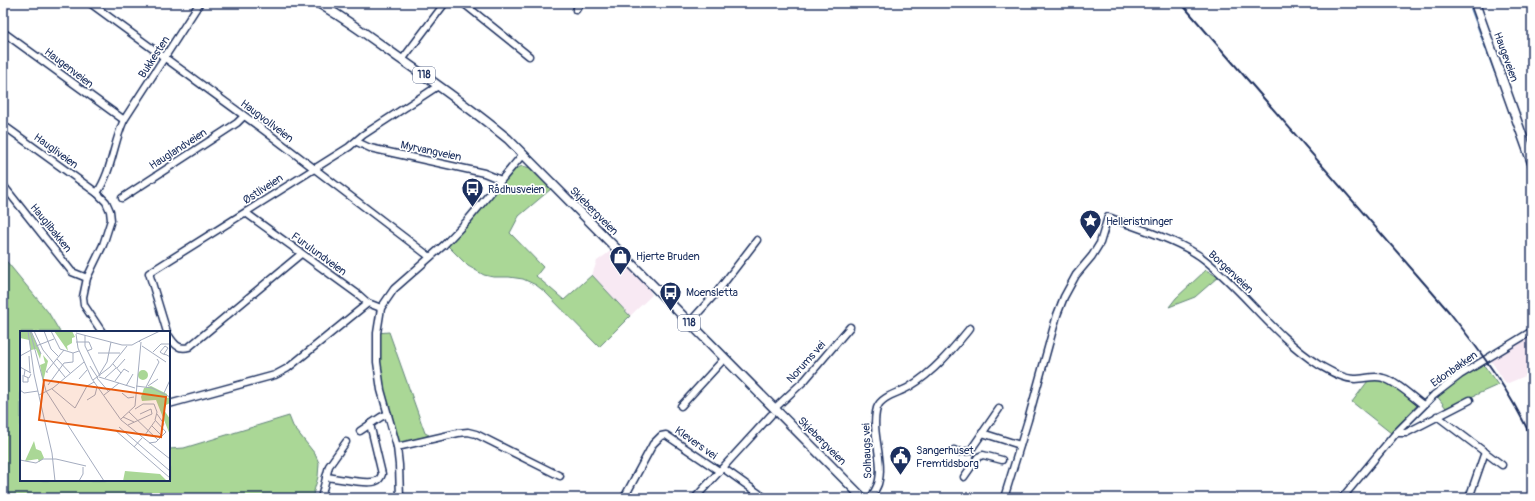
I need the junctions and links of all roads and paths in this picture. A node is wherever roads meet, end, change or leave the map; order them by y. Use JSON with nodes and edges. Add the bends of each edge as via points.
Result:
{"nodes":[{"id":1,"x":90,"y":3,"type":"edge"},
{"id":2,"x":318,"y":3,"type":"edge"},
{"id":3,"x":445,"y":3,"type":"edge"},
{"id":4,"x":462,"y":3,"type":"edge"},
{"id":5,"x":580,"y":3,"type":"edge"},
{"id":6,"x":1475,"y":3,"type":"edge"},
{"id":7,"x":199,"y":4,"type":"dead end"},
{"id":8,"x":576,"y":10,"type":"dead end"},
{"id":9,"x":3,"y":32,"type":"edge"},
{"id":10,"x":529,"y":56,"type":"dead end"},
{"id":11,"x":164,"y":59,"type":"junction"},
{"id":12,"x":402,"y":60,"type":"junction"},
{"id":13,"x":438,"y":86,"type":"junction"},
{"id":14,"x":244,"y":116,"type":"junction"},
{"id":15,"x":124,"y":120,"type":"junction"},
{"id":16,"x":3,"y":125,"type":"edge"},
{"id":17,"x":357,"y":142,"type":"junction"},
{"id":18,"x":523,"y":154,"type":"junction"},
{"id":19,"x":1532,"y":163,"type":"edge"},
{"id":20,"x":314,"y":169,"type":"junction"},
{"id":21,"x":501,"y":180,"type":"junction"},
{"id":22,"x":3,"y":185,"type":"edge"},
{"id":23,"x":97,"y":193,"type":"junction"},
{"id":24,"x":122,"y":198,"type":"dead end"},
{"id":25,"x":246,"y":212,"type":"junction"},
{"id":26,"x":757,"y":240,"type":"dead end"},
{"id":27,"x":301,"y":254,"type":"junction"},
{"id":28,"x":430,"y":257,"type":"junction"},
{"id":29,"x":87,"y":278,"type":"junction"},
{"id":30,"x":368,"y":303,"type":"junction"},
{"id":31,"x":381,"y":308,"type":"junction"},
{"id":32,"x":689,"y":323,"type":"junction"},
{"id":33,"x":850,"y":328,"type":"dead end"},
{"id":34,"x":970,"y":328,"type":"dead end"},
{"id":35,"x":101,"y":331,"type":"edge"},
{"id":36,"x":168,"y":331,"type":"edge"},
{"id":37,"x":1532,"y":331,"type":"edge"},
{"id":38,"x":170,"y":337,"type":"edge"},
{"id":39,"x":724,"y":359,"type":"junction"},
{"id":40,"x":1470,"y":400,"type":"dead end"},
{"id":41,"x":170,"y":404,"type":"edge"},
{"id":42,"x":1423,"y":405,"type":"junction"},
{"id":43,"x":681,"y":406,"type":"dead end"},
{"id":44,"x":999,"y":408,"type":"dead end"},
{"id":45,"x":773,"y":412,"type":"junction"},
{"id":46,"x":388,"y":414,"type":"junction"},
{"id":47,"x":1437,"y":416,"type":"junction"},
{"id":48,"x":370,"y":424,"type":"junction"},
{"id":49,"x":360,"y":431,"type":"dead end"},
{"id":50,"x":982,"y":433,"type":"junction"},
{"id":51,"x":1396,"y":433,"type":"junction"},
{"id":52,"x":346,"y":442,"type":"dead end"},
{"id":53,"x":1020,"y":445,"type":"junction"},
{"id":54,"x":397,"y":447,"type":"junction"},
{"id":55,"x":954,"y":450,"type":"dead end"},
{"id":56,"x":1485,"y":452,"type":"junction"},
{"id":57,"x":1002,"y":460,"type":"dead end"},
{"id":58,"x":1502,"y":465,"type":"dead end"},
{"id":59,"x":721,"y":470,"type":"junction"},
{"id":60,"x":560,"y":476,"type":"dead end"},
{"id":61,"x":326,"y":477,"type":"junction"},
{"id":62,"x":964,"y":477,"type":"dead end"},
{"id":63,"x":321,"y":498,"type":"edge"},
{"id":64,"x":400,"y":498,"type":"edge"},
{"id":65,"x":624,"y":498,"type":"edge"},
{"id":66,"x":695,"y":498,"type":"edge"},
{"id":67,"x":765,"y":498,"type":"edge"},
{"id":68,"x":863,"y":498,"type":"edge"},
{"id":69,"x":871,"y":498,"type":"edge"},
{"id":70,"x":1004,"y":498,"type":"edge"},
{"id":71,"x":1342,"y":498,"type":"edge"},
{"id":72,"x":1469,"y":498,"type":"edge"}],
"edges":[{"from":1,"to":11,"type":"street","name":"Haugvollveien"},
{"from":2,"to":12,"type":"main road","name":"Skjebergveien","number":"118"},
{"from":3,"to":12,"type":"street"},
{"from":4,"to":10,"type":"street"},
{"from":5,"to":8,"type":"street"},
{"from":6,"to":19,"type":"main road","name":"Haugeveien"},
{"from":7,"to":11,"type":"street","name":"Bukkesten"},
{"from":9,"to":15,"type":"street","name":"Haugenveien"},
{"from":11,"to":14,"type":"street","name":"Haugvollveien"},
{"from":11,"to":15,"type":"street","name":"Bukkesten"},
{"from":12,"to":13,"type":"main road","name":"Skjebergveien","number":"118"},
{"from":13,"to":17,"type":"street","name":"Østliveien","via":[[363,135]]},
{"from":13,"to":18,"type":"main road","name":"Skjebergveien","number":"118","via":[[482,117]]},
{"from":14,"to":20,"type":"street","name":"Haugvollveien"},
{"from":14,"to":24,"type":"street","name":"Hauglandveien"},
{"from":15,"to":23,"type":"street","via":[[104,183]]},
{"from":16,"to":23,"type":"street","name":"Haugliveien"},
{"from":17,"to":20,"type":"street","name":"Østliveien"},
{"from":17,"to":21,"type":"street","name":"Myrvangveien","via":[[370,148],[484,172]]},
{"from":18,"to":21,"type":"street"},
{"from":18,"to":32,"type":"main road","name":"Skjebergveien","number":"118"},
{"from":20,"to":25,"type":"street","name":"Østliveien"},
{"from":20,"to":28,"type":"street","name":"Haugvollveien"},
{"from":21,"to":28,"type":"street","via":[[467,221]]},
{"from":22,"to":29,"type":"street","name":"Hauglibakken","via":[[72,272]]},
{"from":23,"to":29,"type":"street","name":"Haugliveien","via":[[106,202],[110,220],[103,245]]},
{"from":25,"to":27,"type":"street","name":"Furulundveien"},
{"from":25,"to":36,"type":"street","name":"Østliveien","via":[[149,273]]},
{"from":26,"to":32,"type":"street","via":[[717,292]]},
{"from":27,"to":30,"type":"street","name":"Furulundveien"},
{"from":27,"to":38,"type":"street","via":[[190,347],[180,348]]},
{"from":28,"to":31,"type":"street","via":[[394,289]]},
{"from":29,"to":35,"type":"street","via":[[84,305]]},
{"from":30,"to":31,"type":"street","name":"Furulundveien"},
{"from":30,"to":41,"type":"street","via":[[288,368],[275,375]]},
{"from":31,"to":46,"type":"street","via":[[377,333],[377,362]]},
{"from":32,"to":39,"type":"main road","name":"Skjebergveien","number":"118"},
{"from":33,"to":45,"type":"street","name":"Norums vei"},
{"from":34,"to":69,"type":"street","name":"Solhaugs vei","via":[[945,359],[932,370],[908,388],[881,401],[875,420],[878,484]]},
{"from":37,"to":42,"type":"street","name":"Edonbakken","via":[[1460,375]]},
{"from":39,"to":43,"type":"street"},
{"from":39,"to":45,"type":"main road","name":"Skjebergveien","number":"118"},
{"from":40,"to":47,"type":"street"},
{"from":42,"to":51,"type":"street","name":"Edonbakken"},
{"from":42,"to":53,"type":"street","name":"Borgenveien","via":[[1385,378],[1355,379],[1333,373],[1297,350],[1205,259],[1170,240],[1108,216],[1100,243],[1076,275],[1057,315]]},
{"from":44,"to":50,"type":"street"},
{"from":45,"to":59,"type":"street","name":"Norums vei"},
{"from":45,"to":68,"type":"main road","name":"Skjebergveien","number":"118"},
{"from":46,"to":48,"type":"street"},
{"from":46,"to":54,"type":"street"},
{"from":47,"to":51,"type":"street","via":[[1406,433]]},
{"from":47,"to":56,"type":"street"},
{"from":48,"to":49,"type":"street"},
{"from":48,"to":61,"type":"street","via":[[381,477],[376,482]]},
{"from":50,"to":53,"type":"street"},
{"from":50,"to":55,"type":"street","via":[[970,451]]},
{"from":51,"to":71,"type":"street","name":"Edonbakken"},
{"from":52,"to":61,"type":"street","via":[[329,466]]},
{"from":53,"to":70,"type":"street","name":"Borgenveien"},
{"from":54,"to":60,"type":"street","via":[[468,432]]},
{"from":54,"to":64,"type":"street"},
{"from":56,"to":58,"type":"street"},
{"from":56,"to":72,"type":"street"},
{"from":57,"to":62,"type":"street","via":[[983,455],[978,457]]},
{"from":59,"to":65,"type":"street","name":"Klevers vei","via":[[689,452],[674,439],[666,435],[661,436]]},
{"from":59,"to":66,"type":"street","name":"Norums vei"},
{"from":59,"to":67,"type":"street","name":"Klevers vei"},
{"from":61,"to":63,"type":"street"}]}
